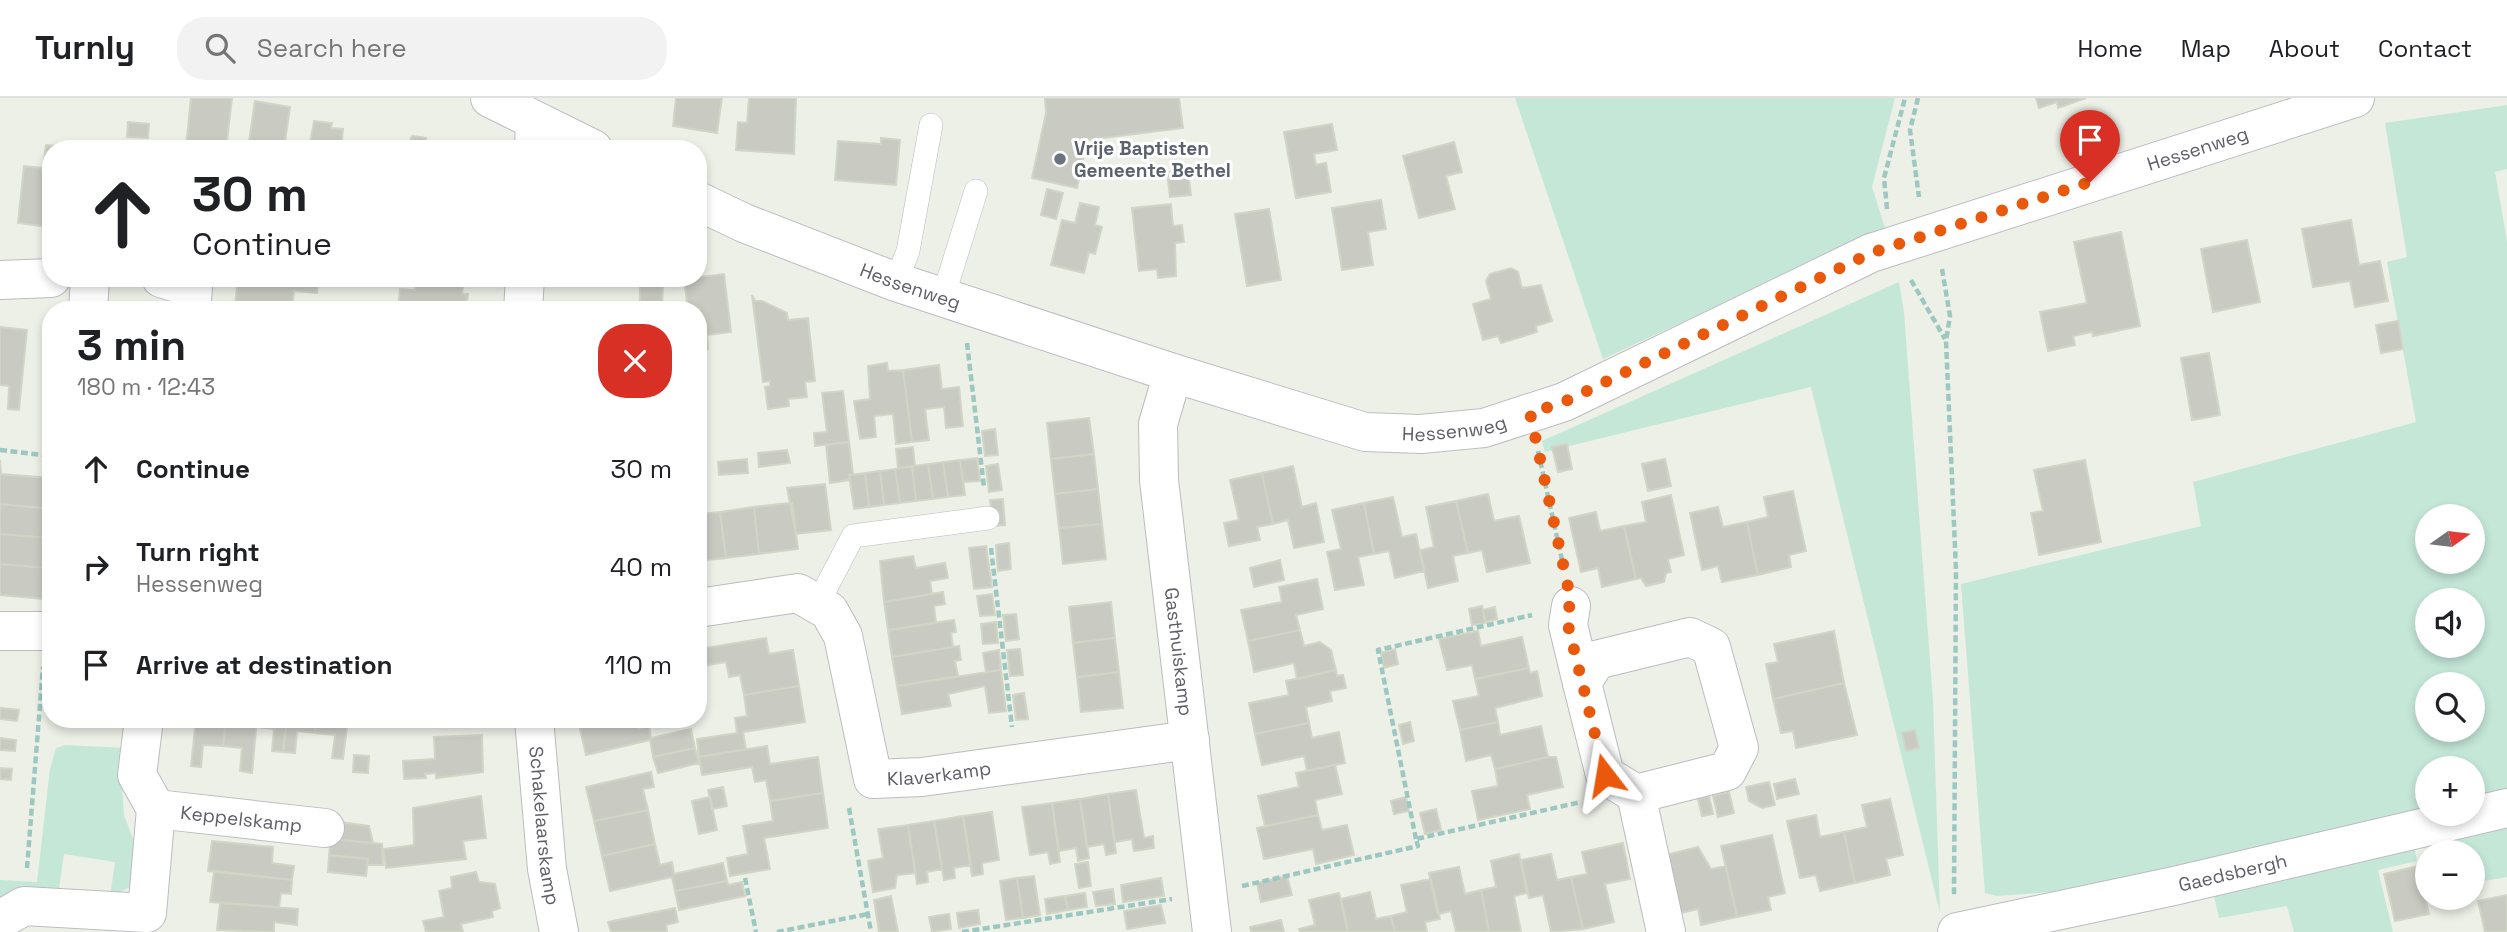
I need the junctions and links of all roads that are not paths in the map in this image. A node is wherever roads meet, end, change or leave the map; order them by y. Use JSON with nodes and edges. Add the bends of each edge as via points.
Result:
{"nodes":[{"id":1,"x":489,"y":98,"type":"edge"},
{"id":2,"x":2351,"y":98,"type":"edge"},
{"id":3,"x":931,"y":125,"type":"dead end"},
{"id":4,"x":534,"y":135,"type":"edge"},
{"id":5,"x":555,"y":140,"type":"edge"},
{"id":6,"x":976,"y":191,"type":"dead end"},
{"id":7,"x":707,"y":205,"type":"edge"},
{"id":8,"x":42,"y":278,"type":"edge"},
{"id":9,"x":0,"y":280,"type":"edge"},
{"id":10,"x":896,"y":282,"type":"junction"},
{"id":11,"x":943,"y":297,"type":"junction"},
{"id":12,"x":1173,"y":373,"type":"junction"},
{"id":13,"x":988,"y":518,"type":"dead end"},
{"id":14,"x":817,"y":605,"type":"junction"},
{"id":15,"x":1571,"y":606,"type":"road end"},
{"id":16,"x":707,"y":607,"type":"edge"},
{"id":17,"x":0,"y":631,"type":"edge"},
{"id":18,"x":42,"y":631,"type":"edge"},
{"id":19,"x":1582,"y":683,"type":"junction"},
{"id":20,"x":144,"y":728,"type":"edge"},
{"id":21,"x":535,"y":728,"type":"edge"},
{"id":22,"x":1190,"y":740,"type":"junction"},
{"id":23,"x":1620,"y":785,"type":"junction"},
{"id":24,"x":2507,"y":808,"type":"edge"},
{"id":25,"x":156,"y":809,"type":"junction"},
{"id":26,"x":325,"y":828,"type":"dead end"},
{"id":27,"x":12,"y":913,"type":"edge"},
{"id":28,"x":1955,"y":918,"type":"edge"},
{"id":29,"x":146,"y":923,"type":"edge"},
{"id":30,"x":559,"y":932,"type":"edge"},
{"id":31,"x":1212,"y":932,"type":"edge"},
{"id":32,"x":1666,"y":932,"type":"edge"}],
"edges":[{"from":1,"to":4,"type":"street"},
{"from":2,"to":12,"type":"street","name":"Hessenweg","via":[[1871,253],[1564,402],[1484,428],[1421,434],[1365,432]]},
{"from":3,"to":10,"type":"lane","via":[[908,251]]},
{"from":4,"to":5,"type":"street"},
{"from":6,"to":11,"type":"lane"},
{"from":7,"to":10,"type":"street","name":"Hessenweg"},
{"from":8,"to":9,"type":"street"},
{"from":10,"to":11,"type":"street","name":"Hessenweg"},
{"from":11,"to":12,"type":"street","name":"Hessenweg"},
{"from":12,"to":22,"type":"street","name":"Gasthuiskamp","via":[[1157,424],[1159,480]]},
{"from":13,"to":14,"type":"lane","via":[[853,536]]},
{"from":14,"to":16,"type":"street","name":"Klaverkamp","via":[[798,593]]},
{"from":14,"to":22,"type":"street","name":"Klaverkamp","via":[[829,611],[843,636],[872,778],[922,777]]},
{"from":15,"to":19,"type":"street","via":[[1568,625]]},
{"from":17,"to":18,"type":"street"},
{"from":19,"to":23,"type":"street"},
{"from":19,"to":23,"type":"street","via":[[1596,660],[1690,637],[1712,647],[1739,748],[1727,771]]},
{"from":20,"to":25,"type":"street","name":"Keppelskamp","via":[[137,775]]},
{"from":21,"to":30,"type":"street","name":"Schakelaarskamp","via":[[547,869]]},
{"from":22,"to":31,"type":"street","name":"Gasthuiskamp"},
{"from":23,"to":32,"type":"street"},
{"from":24,"to":28,"type":"street","name":"Gaedsbergh","via":[[2174,886]]},
{"from":25,"to":26,"type":"street","name":"Keppelskamp"},
{"from":25,"to":29,"type":"street","name":"Keppelskamp"},
{"from":27,"to":29,"type":"street","name":"Keppelskamp"}]}
